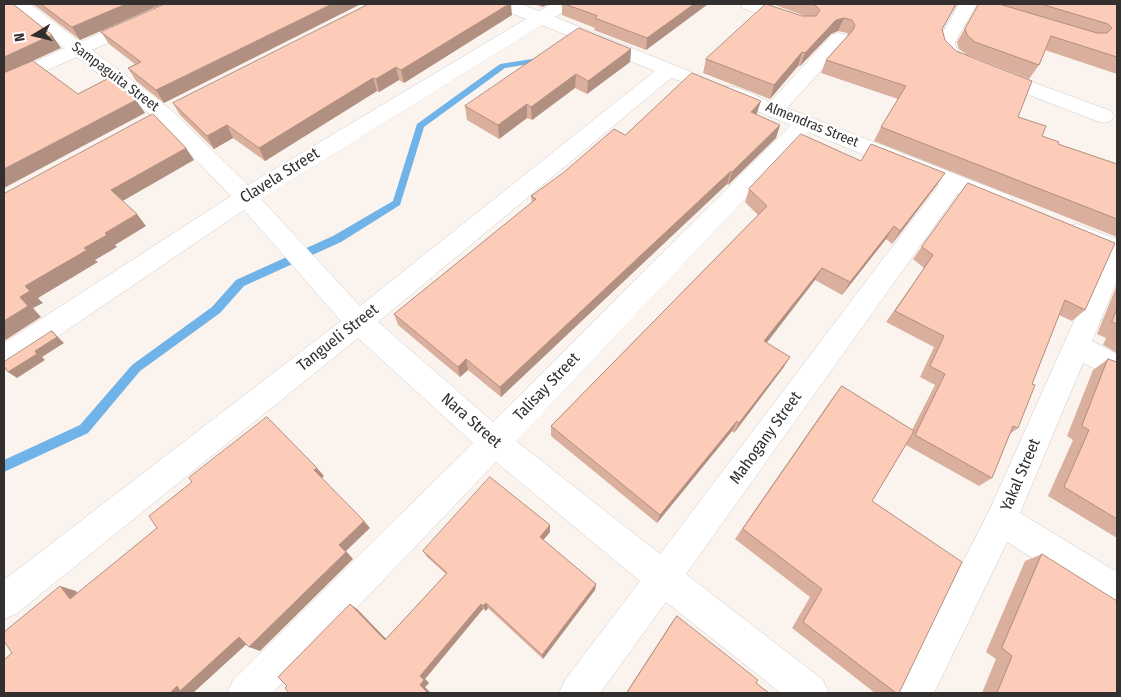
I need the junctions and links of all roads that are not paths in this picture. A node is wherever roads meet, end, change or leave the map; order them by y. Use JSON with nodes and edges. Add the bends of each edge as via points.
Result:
{"nodes":[{"id":1,"x":180,"y":4,"type":"edge"},
{"id":2,"x":505,"y":4,"type":"edge"},
{"id":3,"x":564,"y":4,"type":"edge"},
{"id":4,"x":749,"y":4,"type":"edge"},
{"id":5,"x":968,"y":4,"type":"edge"},
{"id":6,"x":18,"y":7,"type":"edge"},
{"id":7,"x":548,"y":21,"type":"junction"},
{"id":8,"x":804,"y":24,"type":"edge"},
{"id":9,"x":839,"y":40,"type":"dead end"},
{"id":10,"x":77,"y":48,"type":"junction"},
{"id":11,"x":669,"y":70,"type":"junction"},
{"id":12,"x":4,"y":83,"type":"edge"},
{"id":13,"x":774,"y":110,"type":"junction"},
{"id":14,"x":163,"y":114,"type":"joint"},
{"id":15,"x":1104,"y":116,"type":"dead end"},
{"id":16,"x":804,"y":123,"type":"junction"},
{"id":17,"x":954,"y":182,"type":"junction"},
{"id":18,"x":246,"y":196,"type":"junction"},
{"id":19,"x":1017,"y":208,"type":"edge"},
{"id":20,"x":1063,"y":227,"type":"edge"},
{"id":21,"x":1117,"y":251,"type":"edge"},
{"id":22,"x":359,"y":322,"type":"junction"},
{"id":23,"x":1076,"y":346,"type":"junction"},
{"id":24,"x":4,"y":358,"type":"edge"},
{"id":25,"x":1117,"y":367,"type":"edge"},
{"id":26,"x":494,"y":442,"type":"junction"},
{"id":27,"x":1001,"y":520,"type":"junction"},
{"id":28,"x":663,"y":578,"type":"junction"},
{"id":29,"x":1117,"y":591,"type":"edge"},
{"id":30,"x":4,"y":602,"type":"edge"},
{"id":31,"x":246,"y":693,"type":"edge"},
{"id":32,"x":578,"y":693,"type":"edge"},
{"id":33,"x":810,"y":693,"type":"edge"},
{"id":34,"x":915,"y":693,"type":"edge"}],
"edges":[{"from":1,"to":10,"type":"street"},
{"from":2,"to":7,"type":"street","name":"Almendras Street"},
{"from":3,"to":7,"type":"street","name":"Clavela Street"},
{"from":4,"to":8,"type":"street"},
{"from":5,"to":15,"type":"street","via":[[946,42],[952,55],[969,65]]},
{"from":6,"to":10,"type":"street","name":"Sampaguita Street"},
{"from":7,"to":11,"type":"street","name":"Almendras Street"},
{"from":7,"to":18,"type":"street","name":"Clavela Street"},
{"from":9,"to":13,"type":"street"},
{"from":10,"to":12,"type":"street"},
{"from":10,"to":14,"type":"street","name":"Sampaguita Street"},
{"from":11,"to":13,"type":"street","name":"Almendras Street"},
{"from":11,"to":22,"type":"street","name":"Tangueli Street"},
{"from":13,"to":16,"type":"street","name":"Almendras Street"},
{"from":14,"to":18,"type":"street","name":"Nara Street"},
{"from":16,"to":17,"type":"street","name":"Almendras Street"},
{"from":16,"to":26,"type":"street","name":"Talisay Street"},
{"from":17,"to":19,"type":"street","name":"Almendras Street"},
{"from":17,"to":28,"type":"street","name":"Mahogany Street"},
{"from":18,"to":22,"type":"street","name":"Nara Street"},
{"from":18,"to":24,"type":"street","name":"Clavela Street"},
{"from":20,"to":21,"type":"street"},
{"from":21,"to":23,"type":"street","name":"Yakal Street"},
{"from":22,"to":26,"type":"street","name":"Nara Street"},
{"from":22,"to":30,"type":"street","name":"Tangueli Street"},
{"from":23,"to":25,"type":"street"},
{"from":23,"to":27,"type":"street","name":"Yakal Street"},
{"from":26,"to":28,"type":"street","name":"Nara Street"},
{"from":26,"to":31,"type":"street","name":"Talisay Street"},
{"from":27,"to":29,"type":"street"},
{"from":27,"to":34,"type":"street","name":"Yakal Street"},
{"from":28,"to":32,"type":"street","name":"Mahogany Street"},
{"from":28,"to":33,"type":"street","name":"Nara Street"}]}
